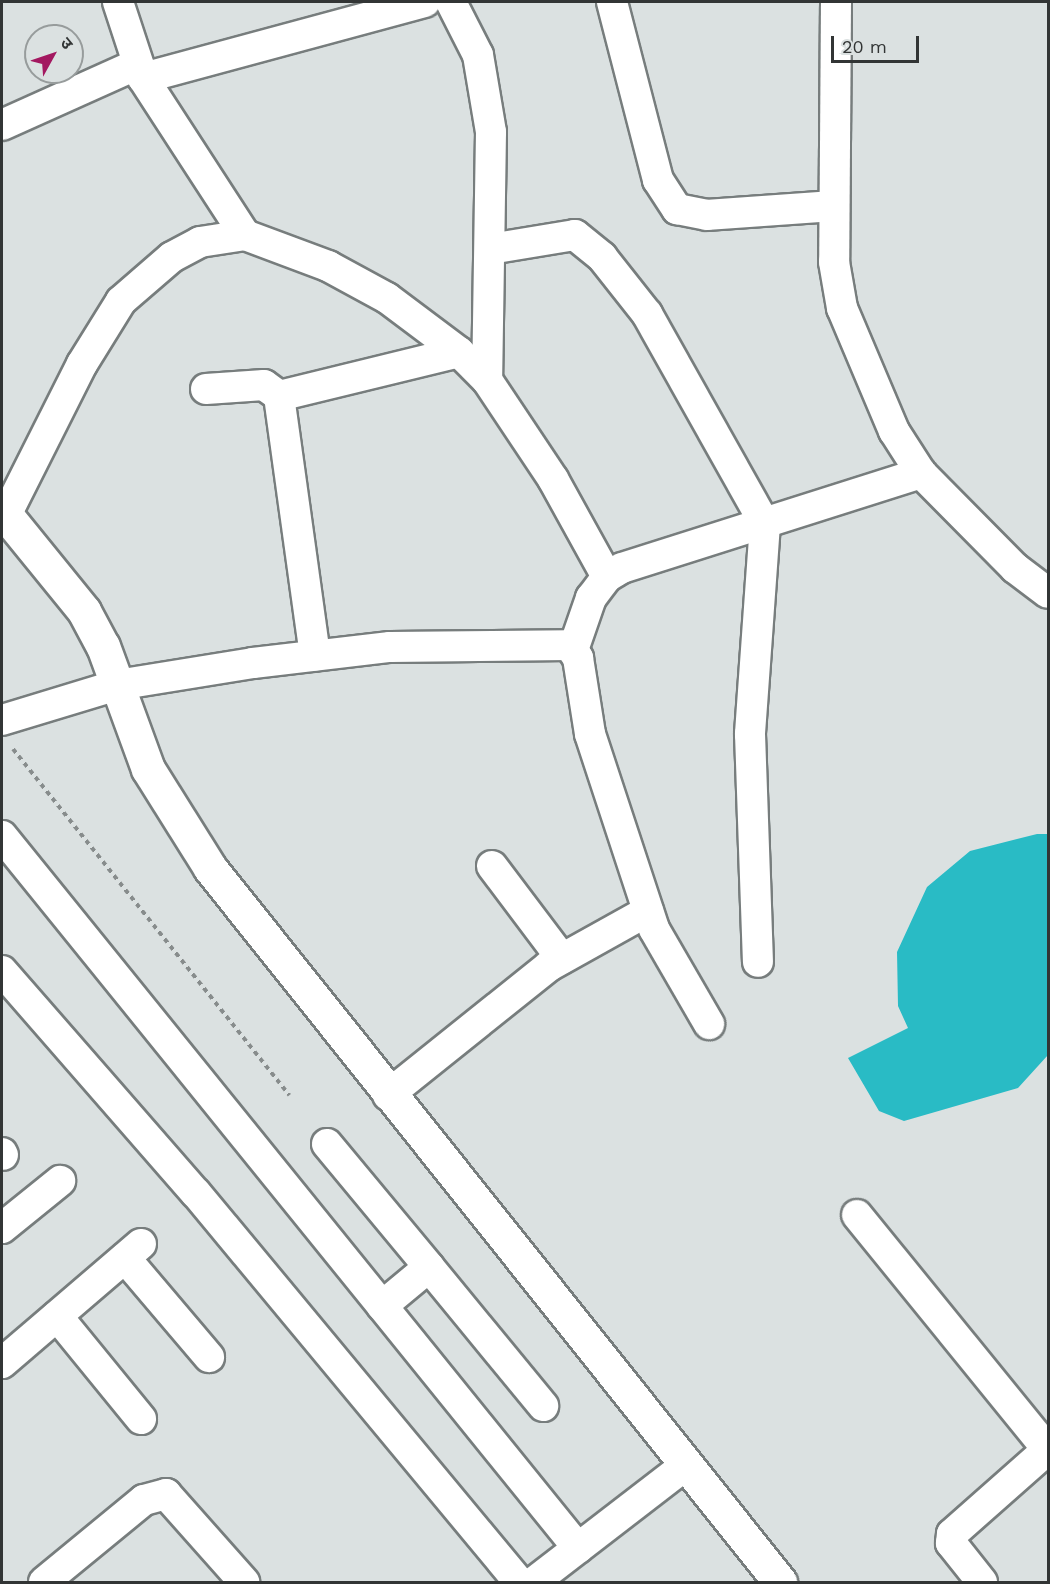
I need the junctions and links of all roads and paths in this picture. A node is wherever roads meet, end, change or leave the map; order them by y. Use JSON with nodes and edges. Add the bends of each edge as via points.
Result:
{"nodes":[{"id":1,"x":118,"y":2,"type":"edge"},
{"id":2,"x":425,"y":2,"type":"edge"},
{"id":3,"x":451,"y":2,"type":"edge"},
{"id":4,"x":612,"y":2,"type":"edge"},
{"id":5,"x":836,"y":2,"type":"edge"},
{"id":6,"x":141,"y":71,"type":"junction"},
{"id":7,"x":2,"y":125,"type":"edge"},
{"id":8,"x":833,"y":206,"type":"junction"},
{"id":9,"x":245,"y":235,"type":"junction"},
{"id":10,"x":490,"y":249,"type":"junction"},
{"id":11,"x":459,"y":352,"type":"junction"},
{"id":12,"x":487,"y":380,"type":"junction"},
{"id":13,"x":206,"y":389,"type":"dead end"},
{"id":14,"x":279,"y":396,"type":"junction"},
{"id":15,"x":921,"y":473,"type":"junction"},
{"id":16,"x":4,"y":512,"type":"edge"},
{"id":17,"x":765,"y":524,"type":"junction"},
{"id":18,"x":607,"y":577,"type":"junction"},
{"id":19,"x":1048,"y":593,"type":"edge"},
{"id":20,"x":574,"y":647,"type":"junction"},
{"id":21,"x":315,"y":656,"type":"junction"},
{"id":22,"x":117,"y":685,"type":"junction"},
{"id":23,"x":5,"y":731,"type":"edge"},
{"id":24,"x":2,"y":836,"type":"edge"},
{"id":25,"x":492,"y":866,"type":"dead end"},
{"id":26,"x":648,"y":911,"type":"junction"},
{"id":27,"x":562,"y":959,"type":"junction"},
{"id":28,"x":758,"y":962,"type":"dead end"},
{"id":29,"x":2,"y":971,"type":"edge"},
{"id":30,"x":709,"y":1024,"type":"dead end"},
{"id":31,"x":289,"y":1095,"type":"dead end"},
{"id":32,"x":388,"y":1095,"type":"junction"},
{"id":33,"x":327,"y":1144,"type":"dead end"},
{"id":34,"x":60,"y":1181,"type":"dead end"},
{"id":35,"x":857,"y":1215,"type":"dead end"},
{"id":36,"x":2,"y":1228,"type":"edge"},
{"id":37,"x":429,"y":1267,"type":"junction"},
{"id":38,"x":382,"y":1306,"type":"junction"},
{"id":39,"x":57,"y":1316,"type":"junction"},
{"id":40,"x":209,"y":1357,"type":"dead end"},
{"id":41,"x":2,"y":1363,"type":"edge"},
{"id":42,"x":543,"y":1406,"type":"dead end"},
{"id":43,"x":141,"y":1419,"type":"dead end"},
{"id":44,"x":1048,"y":1449,"type":"edge"},
{"id":45,"x":686,"y":1465,"type":"junction"},
{"id":46,"x":578,"y":1548,"type":"junction"},
{"id":47,"x":44,"y":1582,"type":"edge"},
{"id":48,"x":244,"y":1582,"type":"edge"},
{"id":49,"x":519,"y":1582,"type":"edge"},
{"id":50,"x":534,"y":1582,"type":"edge"},
{"id":51,"x":780,"y":1582,"type":"edge"},
{"id":52,"x":982,"y":1582,"type":"edge"}],
"edges":[{"from":1,"to":6,"type":"street"},
{"from":2,"to":6,"type":"street"},
{"from":3,"to":10,"type":"street","via":[[478,55],[486,93]]},
{"from":4,"to":8,"type":"street","via":[[658,180],[677,209],[707,215]]},
{"from":5,"to":8,"type":"street"},
{"from":6,"to":7,"type":"street"},
{"from":6,"to":9,"type":"street"},
{"from":8,"to":15,"type":"street","via":[[834,262],[842,308],[894,431]]},
{"from":9,"to":11,"type":"street","via":[[328,266],[387,298]]},
{"from":9,"to":16,"type":"street","via":[[200,242],[172,257],[121,301],[82,364]]},
{"from":10,"to":12,"type":"street"},
{"from":10,"to":17,"type":"street","via":[[575,235],[602,257],[647,315]]},
{"from":11,"to":12,"type":"street"},
{"from":11,"to":14,"type":"street"},
{"from":12,"to":18,"type":"street","via":[[553,479]]},
{"from":13,"to":14,"type":"street","via":[[264,385]]},
{"from":14,"to":21,"type":"street"},
{"from":15,"to":17,"type":"street"},
{"from":15,"to":19,"type":"street"},
{"from":16,"to":22,"type":"street","via":[[84,611]]},
{"from":17,"to":18,"type":"street","via":[[646,559]]},
{"from":17,"to":28,"type":"street","via":[[750,734]]},
{"from":18,"to":20,"type":"street","via":[[591,598]]},
{"from":20,"to":21,"type":"street","via":[[390,647]]},
{"from":20,"to":26,"type":"street","via":[[590,734]]},
{"from":21,"to":22,"type":"street"},
{"from":22,"to":23,"type":"street"},
{"from":22,"to":32,"type":"street","via":[[148,769],[185,832]]},
{"from":23,"to":31,"type":"path"},
{"from":24,"to":38,"type":"street"},
{"from":25,"to":27,"type":"street"},
{"from":26,"to":27,"type":"street"},
{"from":26,"to":30,"type":"street"},
{"from":27,"to":32,"type":"street"},
{"from":29,"to":49,"type":"street","via":[[196,1193]]},
{"from":32,"to":45,"type":"street"},
{"from":33,"to":37,"type":"street"},
{"from":34,"to":36,"type":"street"},
{"from":35,"to":44,"type":"street"},
{"from":37,"to":38,"type":"street"},
{"from":37,"to":42,"type":"street"},
{"from":38,"to":46,"type":"street"},
{"from":39,"to":40,"type":"street","via":[[133,1251]]},
{"from":39,"to":41,"type":"street"},
{"from":39,"to":43,"type":"street"},
{"from":44,"to":52,"type":"street","via":[[952,1534],[951,1543]]},
{"from":45,"to":46,"type":"street"},
{"from":45,"to":51,"type":"street"},
{"from":46,"to":50,"type":"street"},
{"from":47,"to":48,"type":"street","via":[[144,1500],[166,1494]]}]}
